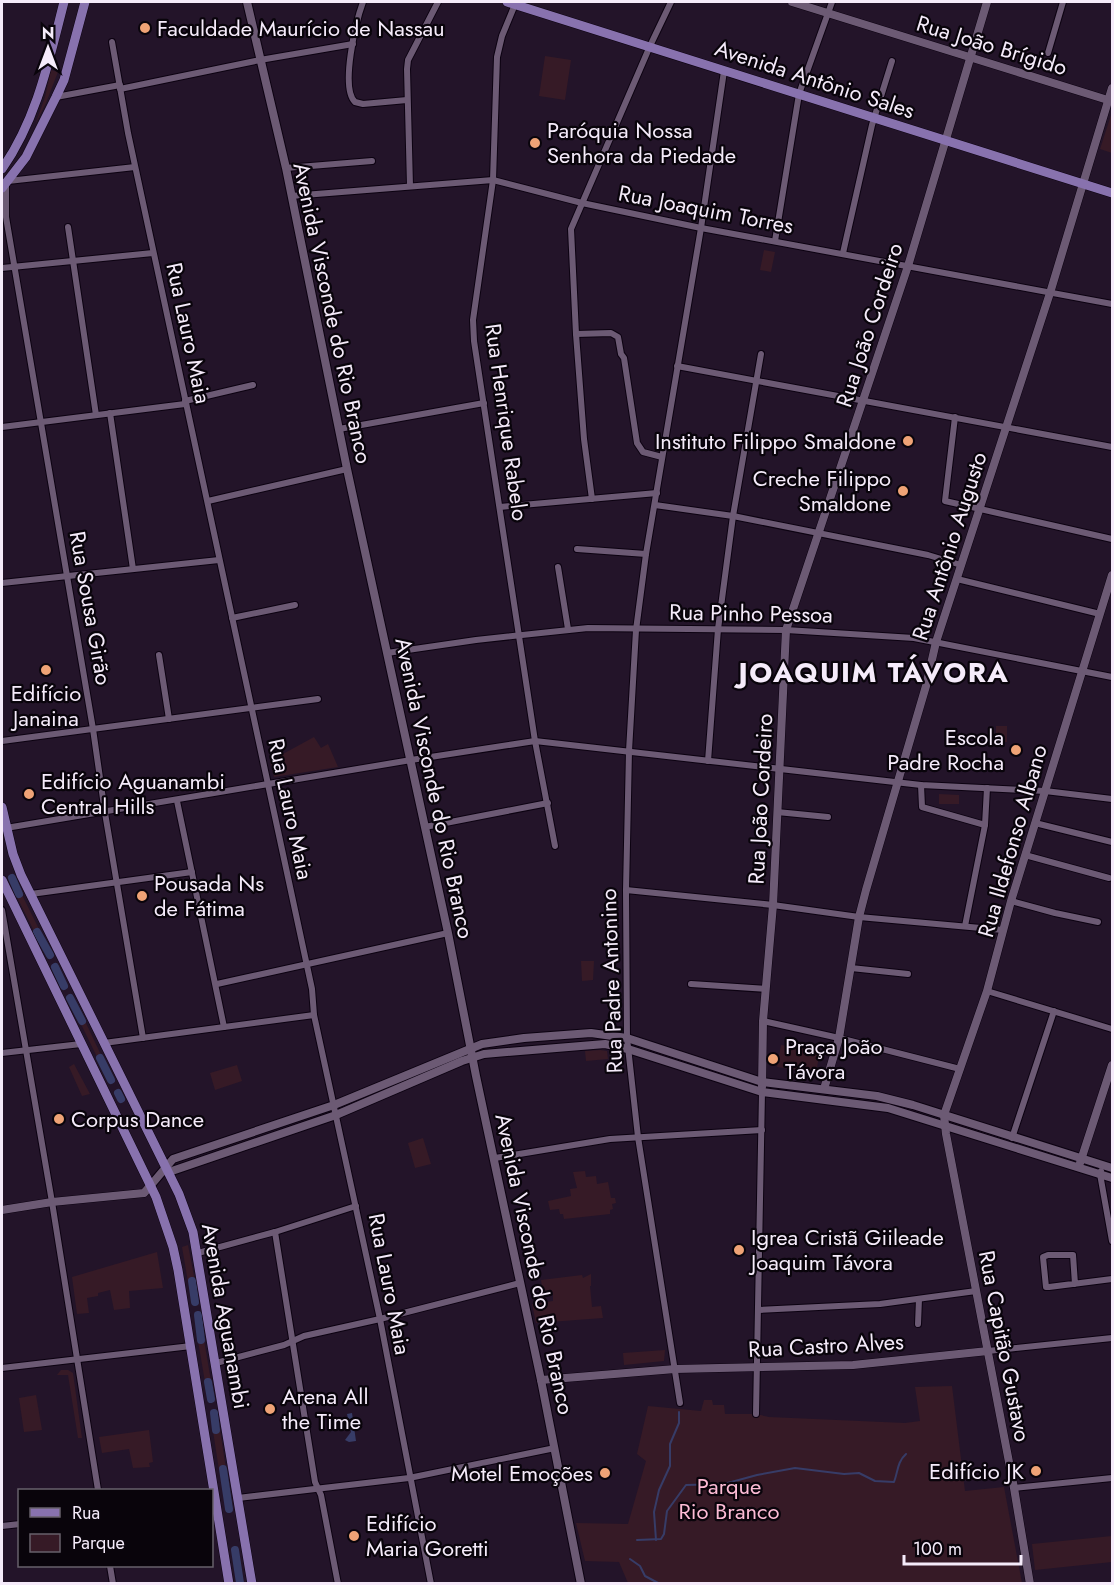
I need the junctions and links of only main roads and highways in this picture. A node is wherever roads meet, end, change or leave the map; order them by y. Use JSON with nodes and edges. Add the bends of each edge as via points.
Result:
{"nodes":[{"id":1,"x":64,"y":2,"type":"edge"},
{"id":2,"x":85,"y":2,"type":"edge"},
{"id":3,"x":247,"y":2,"type":"edge"},
{"id":4,"x":513,"y":2,"type":"edge"},
{"id":5,"x":2,"y":169,"type":"edge"},
{"id":6,"x":5,"y":184,"type":"edge"},
{"id":7,"x":1113,"y":193,"type":"edge"},
{"id":8,"x":2,"y":807,"type":"edge"},
{"id":9,"x":2,"y":880,"type":"edge"},
{"id":10,"x":5,"y":896,"type":"edge"},
{"id":11,"x":471,"y":1048,"type":"junction"},
{"id":12,"x":472,"y":1058,"type":"junction"},
{"id":13,"x":762,"y":1087,"type":"junction"},
{"id":14,"x":876,"y":1101,"type":"junction"},
{"id":15,"x":1080,"y":1163,"type":"junction"},
{"id":16,"x":1113,"y":1168,"type":"edge"},
{"id":17,"x":167,"y":1170,"type":"junction"},
{"id":18,"x":1101,"y":1170,"type":"junction"},
{"id":19,"x":1113,"y":1178,"type":"edge"},
{"id":20,"x":151,"y":1185,"type":"junction"},
{"id":21,"x":211,"y":1489,"type":"edge"},
{"id":22,"x":213,"y":1501,"type":"edge"},
{"id":23,"x":229,"y":1584,"type":"edge"},
{"id":24,"x":252,"y":1584,"type":"edge"},
{"id":25,"x":581,"y":1584,"type":"edge"}],
"edges":[{"from":1,"to":5,"type":"main road","via":[[38,101]]},
{"from":2,"to":6,"type":"main road","via":[[64,80],[26,157]]},
{"from":3,"to":11,"type":"main road","name":"Avenida Visconde do Rio Branco","via":[[286,168]]},
{"from":4,"to":7,"type":"main road","name":"Avenida Antônio Sales"},
{"from":8,"to":17,"type":"main road","name":"Avenida Aguanambi","via":[[13,854],[31,894]]},
{"from":9,"to":10,"type":"main road","name":"Avenida Aguanambi"},
{"from":10,"to":20,"type":"main road","name":"Avenida Aguanambi"},
{"from":11,"to":12,"type":"main road","name":"Avenida Visconde do Rio Branco"},
{"from":11,"to":13,"type":"main road","via":[[524,1038],[600,1034],[627,1038]]},
{"from":11,"to":17,"type":"main road","via":[[334,1105],[173,1159]]},
{"from":12,"to":13,"type":"main road","via":[[605,1044]]},
{"from":12,"to":17,"type":"main road","via":[[336,1115]]},
{"from":12,"to":25,"type":"main road","name":"Avenida Visconde do Rio Branco"},
{"from":13,"to":14,"type":"main road"},
{"from":13,"to":14,"type":"main road","via":[[824,1089]]},
{"from":14,"to":15,"type":"main road"},
{"from":14,"to":15,"type":"main road","via":[[944,1115]]},
{"from":15,"to":18,"type":"main road"},
{"from":16,"to":18,"type":"main road"},
{"from":17,"to":20,"type":"main road"},
{"from":17,"to":24,"type":"main road","name":"Avenida Aguanambi","via":[[186,1210],[198,1253]]},
{"from":18,"to":19,"type":"main road"},
{"from":20,"to":21,"type":"main road","name":"Avenida Aguanambi","via":[[173,1246]]},
{"from":22,"to":23,"type":"main road","name":"Avenida Aguanambi"}]}
